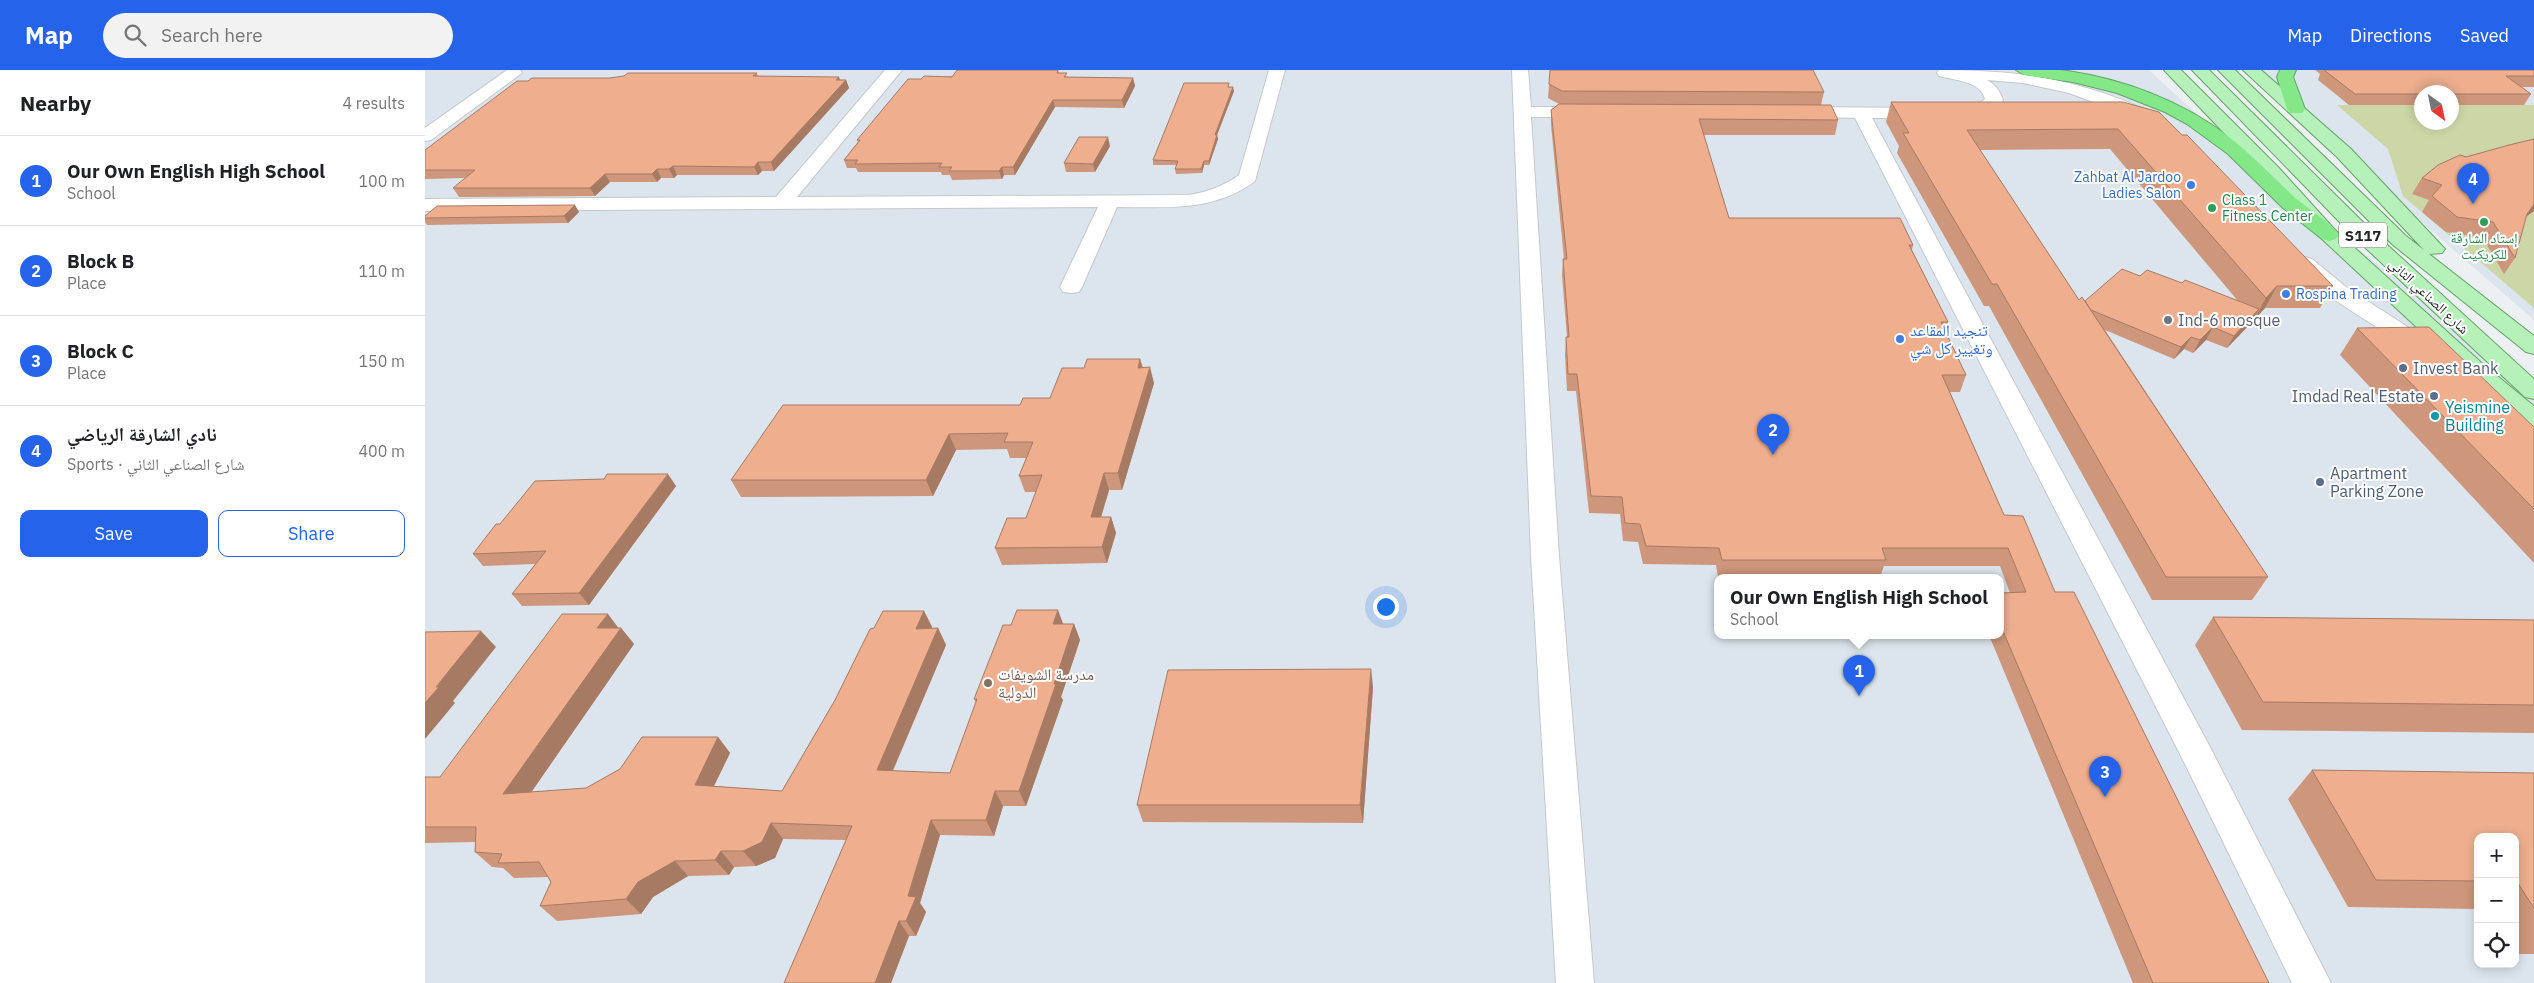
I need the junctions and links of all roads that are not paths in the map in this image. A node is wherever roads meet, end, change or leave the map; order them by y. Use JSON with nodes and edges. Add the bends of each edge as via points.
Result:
{"nodes":[{"id":1,"x":895,"y":70,"type":"edge"},
{"id":2,"x":1277,"y":70,"type":"edge"},
{"id":3,"x":1520,"y":70,"type":"edge"},
{"id":4,"x":2024,"y":70,"type":"edge"},
{"id":5,"x":2172,"y":70,"type":"edge"},
{"id":6,"x":2200,"y":70,"type":"edge"},
{"id":7,"x":2226,"y":70,"type":"edge"},
{"id":8,"x":2251,"y":70,"type":"edge"},
{"id":9,"x":2288,"y":70,"type":"edge"},
{"id":10,"x":1937,"y":71,"type":"edge"},
{"id":11,"x":514,"y":73,"type":"dead end"},
{"id":12,"x":2296,"y":109,"type":"junction"},
{"id":13,"x":1523,"y":112,"type":"junction"},
{"id":14,"x":1601,"y":112,"type":"edge"},
{"id":15,"x":1779,"y":112,"type":"edge"},
{"id":16,"x":1861,"y":113,"type":"junction"},
{"id":17,"x":1959,"y":113,"type":"junction"},
{"id":18,"x":2007,"y":113,"type":"edge"},
{"id":19,"x":2094,"y":113,"type":"edge"},
{"id":20,"x":425,"y":136,"type":"edge"},
{"id":21,"x":1110,"y":202,"type":"junction"},
{"id":22,"x":782,"y":203,"type":"junction"},
{"id":23,"x":425,"y":205,"type":"edge"},
{"id":24,"x":2329,"y":235,"type":"junction"},
{"id":25,"x":2291,"y":250,"type":"edge"},
{"id":26,"x":1071,"y":287,"type":"dead end"},
{"id":27,"x":2534,"y":346,"type":"edge"},
{"id":28,"x":2534,"y":392,"type":"edge"},
{"id":29,"x":2492,"y":408,"type":"edge"},
{"id":30,"x":2534,"y":419,"type":"edge"},
{"id":31,"x":1575,"y":983,"type":"edge"},
{"id":32,"x":2312,"y":983,"type":"edge"}],
"edges":[{"from":1,"to":22,"type":"street"},
{"from":2,"to":21,"type":"street","via":[[1250,172],[1243,181],[1207,197],[1189,201]]},
{"from":3,"to":13,"type":"street"},
{"from":4,"to":24,"type":"highway","via":[[2109,86],[2156,102],[2197,122],[2228,145],[2291,205]]},
{"from":5,"to":24,"type":"main road"},
{"from":6,"to":28,"type":"main road","name":"شارع الصناعي الثاني","number":"S117","via":[[2367,239]]},
{"from":7,"to":27,"type":"main road","name":"شارع الصناعي الثاني","number":"S117","via":[[2399,240]]},
{"from":8,"to":12,"type":"main road"},
{"from":9,"to":12,"type":"highway","via":[[2285,77]]},
{"from":10,"to":17,"type":"street","via":[[1981,83],[1993,95],[1993,100],[1983,109]]},
{"from":10,"to":19,"type":"street","via":[[1991,75],[2066,87],[2114,102],[2160,124],[2126,115]]},
{"from":11,"to":20,"type":"street"},
{"from":12,"to":27,"type":"main road","via":[[2360,170],[2487,304]]},
{"from":13,"to":14,"type":"street"},
{"from":13,"to":31,"type":"street","via":[[1545,556]]},
{"from":15,"to":16,"type":"street"},
{"from":16,"to":17,"type":"street"},
{"from":16,"to":32,"type":"street","via":[[2198,756]]},
{"from":17,"to":18,"type":"street"},
{"from":21,"to":22,"type":"street"},
{"from":21,"to":26,"type":"street"},
{"from":22,"to":23,"type":"street"},
{"from":24,"to":30,"type":"main road","via":[[2477,372]]},
{"from":25,"to":29,"type":"street","via":[[2338,292],[2427,349]]}]}
